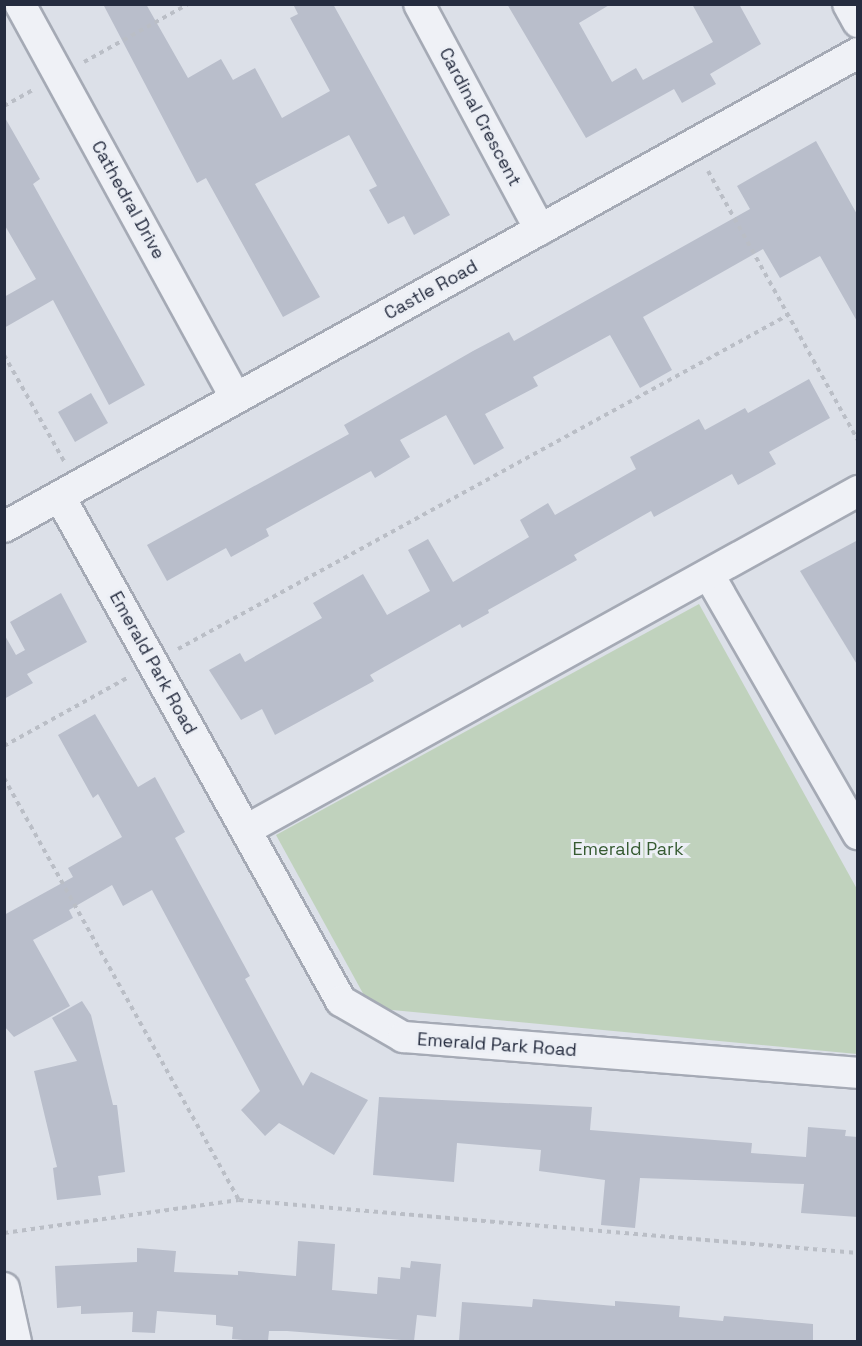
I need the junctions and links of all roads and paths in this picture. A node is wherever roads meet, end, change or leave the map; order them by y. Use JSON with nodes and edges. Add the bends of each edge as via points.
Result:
{"nodes":[{"id":1,"x":21,"y":4,"type":"edge"},
{"id":2,"x":188,"y":4,"type":"edge"},
{"id":3,"x":419,"y":4,"type":"edge"},
{"id":4,"x":848,"y":4,"type":"edge"},
{"id":5,"x":858,"y":22,"type":"edge"},
{"id":6,"x":858,"y":53,"type":"edge"},
{"id":7,"x":59,"y":76,"type":"junction"},
{"id":8,"x":4,"y":106,"type":"edge"},
{"id":9,"x":693,"y":144,"type":"junction"},
{"id":10,"x":540,"y":230,"type":"junction"},
{"id":11,"x":788,"y":315,"type":"junction"},
{"id":12,"x":4,"y":355,"type":"edge"},
{"id":13,"x":235,"y":396,"type":"junction"},
{"id":14,"x":858,"y":440,"type":"edge"},
{"id":15,"x":69,"y":491,"type":"junction"},
{"id":16,"x":858,"y":491,"type":"edge"},
{"id":17,"x":4,"y":527,"type":"edge"},
{"id":18,"x":709,"y":575,"type":"junction"},
{"id":19,"x":153,"y":663,"type":"junction"},
{"id":20,"x":4,"y":746,"type":"edge"},
{"id":21,"x":4,"y":778,"type":"edge"},
{"id":22,"x":246,"y":830,"type":"junction"},
{"id":23,"x":858,"y":834,"type":"edge"},
{"id":24,"x":858,"y":1073,"type":"edge"},
{"id":25,"x":239,"y":1200,"type":"junction"},
{"id":26,"x":4,"y":1233,"type":"edge"},
{"id":27,"x":858,"y":1253,"type":"edge"},
{"id":28,"x":4,"y":1288,"type":"edge"},
{"id":29,"x":16,"y":1341,"type":"edge"}],
"edges":[{"from":1,"to":7,"type":"street","name":"Cathedral Drive"},
{"from":2,"to":7,"type":"path"},
{"from":3,"to":10,"type":"street","name":"Cardinal Crescent"},
{"from":4,"to":5,"type":"street"},
{"from":6,"to":9,"type":"street","name":"Castle Road"},
{"from":7,"to":8,"type":"path"},
{"from":7,"to":13,"type":"street","name":"Cathedral Drive"},
{"from":9,"to":10,"type":"street","name":"Castle Road"},
{"from":9,"to":11,"type":"path"},
{"from":10,"to":13,"type":"street","name":"Castle Road"},
{"from":11,"to":14,"type":"path"},
{"from":11,"to":19,"type":"path"},
{"from":12,"to":15,"type":"path"},
{"from":13,"to":15,"type":"street","name":"Castle Road"},
{"from":15,"to":17,"type":"street","name":"Castle Road"},
{"from":15,"to":19,"type":"street","name":"Emerald Park Road"},
{"from":16,"to":18,"type":"street"},
{"from":18,"to":22,"type":"street"},
{"from":18,"to":23,"type":"street"},
{"from":19,"to":20,"type":"path"},
{"from":19,"to":22,"type":"street","name":"Emerald Park Road"},
{"from":21,"to":25,"type":"path"},
{"from":22,"to":24,"type":"street","name":"Emerald Park Road","via":[[341,1001],[403,1037]]},
{"from":25,"to":26,"type":"path"},
{"from":25,"to":27,"type":"path"},
{"from":28,"to":29,"type":"street"}]}
